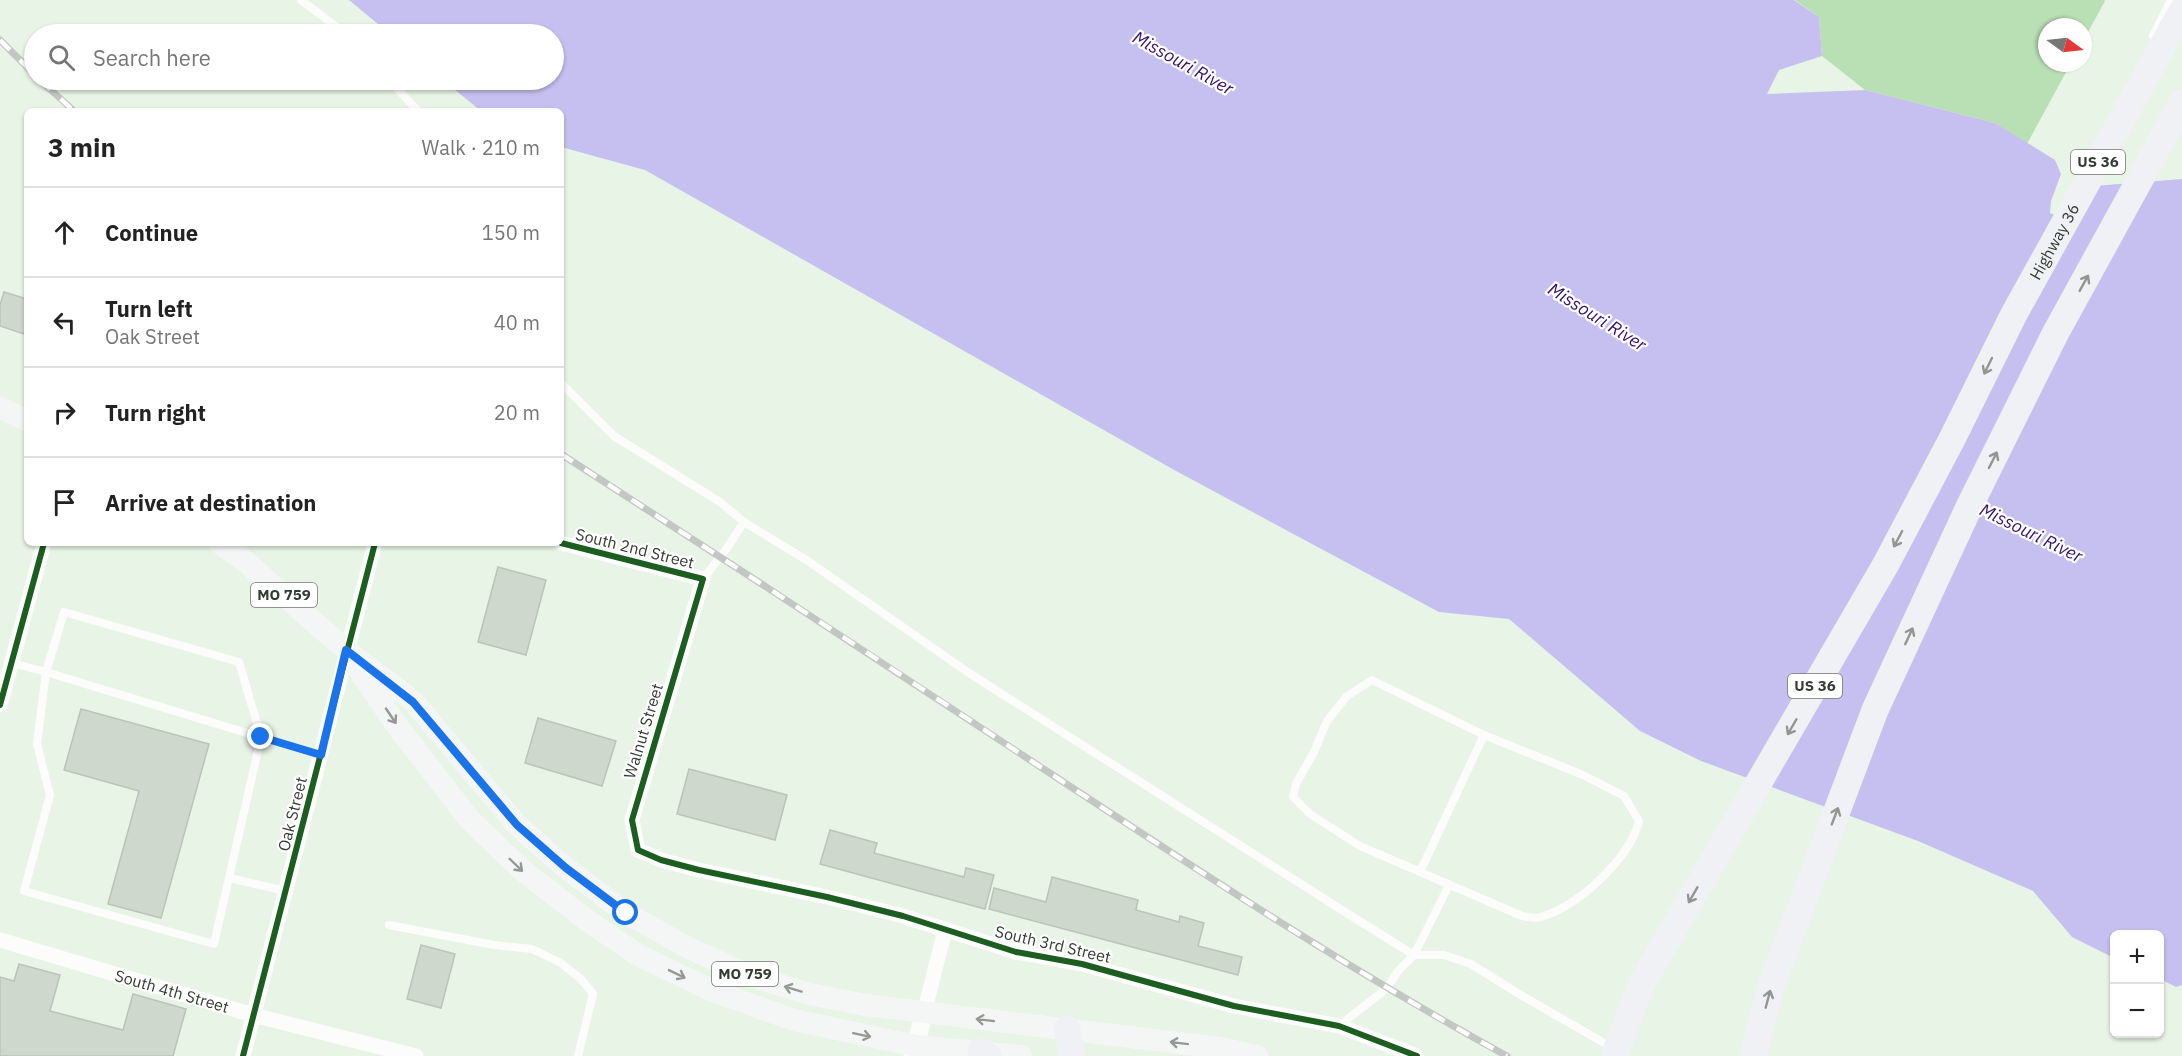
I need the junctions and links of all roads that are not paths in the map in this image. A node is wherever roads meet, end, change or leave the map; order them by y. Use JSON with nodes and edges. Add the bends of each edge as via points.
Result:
{"nodes":[{"id":1,"x":301,"y":0,"type":"edge"},
{"id":2,"x":2171,"y":0,"type":"edge"},
{"id":3,"x":2182,"y":11,"type":"edge"},
{"id":4,"x":333,"y":24,"type":"edge"},
{"id":5,"x":2150,"y":42,"type":"dead end"},
{"id":6,"x":398,"y":90,"type":"edge"},
{"id":7,"x":2182,"y":103,"type":"edge"},
{"id":8,"x":415,"y":108,"type":"edge"},
{"id":9,"x":564,"y":386,"type":"edge"},
{"id":10,"x":0,"y":408,"type":"edge"},
{"id":11,"x":24,"y":419,"type":"edge"},
{"id":12,"x":744,"y":522,"type":"junction"},
{"id":13,"x":564,"y":544,"type":"edge"},
{"id":14,"x":43,"y":546,"type":"edge"},
{"id":15,"x":224,"y":546,"type":"edge"},
{"id":16,"x":374,"y":546,"type":"edge"},
{"id":17,"x":703,"y":579,"type":"junction"},
{"id":18,"x":346,"y":650,"type":"junction"},
{"id":19,"x":12,"y":663,"type":"junction"},
{"id":20,"x":46,"y":672,"type":"junction"},
{"id":21,"x":0,"y":705,"type":"edge"},
{"id":22,"x":1484,"y":735,"type":"junction"},
{"id":23,"x":261,"y":737,"type":"junction"},
{"id":24,"x":321,"y":755,"type":"junction"},
{"id":25,"x":679,"y":865,"type":"joint"},
{"id":26,"x":1420,"y":872,"type":"junction"},
{"id":27,"x":229,"y":878,"type":"junction"},
{"id":28,"x":1449,"y":885,"type":"junction"},
{"id":29,"x":286,"y":891,"type":"junction"},
{"id":30,"x":388,"y":925,"type":"dead end"},
{"id":31,"x":945,"y":930,"type":"junction"},
{"id":32,"x":0,"y":940,"type":"edge"},
{"id":33,"x":1414,"y":955,"type":"junction"},
{"id":34,"x":1642,"y":983,"type":"junction"},
{"id":35,"x":924,"y":1013,"type":"junction"},
{"id":36,"x":253,"y":1015,"type":"junction"},
{"id":37,"x":1339,"y":1026,"type":"junction"},
{"id":38,"x":1067,"y":1029,"type":"junction"},
{"id":39,"x":914,"y":1051,"type":"edge"},
{"id":40,"x":984,"y":1054,"type":"edge"},
{"id":41,"x":243,"y":1056,"type":"edge"},
{"id":42,"x":416,"y":1056,"type":"edge"},
{"id":43,"x":578,"y":1056,"type":"edge"},
{"id":44,"x":1021,"y":1056,"type":"edge"},
{"id":45,"x":1062,"y":1056,"type":"edge"},
{"id":46,"x":1072,"y":1056,"type":"edge"},
{"id":47,"x":1257,"y":1056,"type":"edge"},
{"id":48,"x":1418,"y":1056,"type":"edge"},
{"id":49,"x":1596,"y":1056,"type":"edge"},
{"id":50,"x":1614,"y":1056,"type":"edge"},
{"id":51,"x":1628,"y":1056,"type":"edge"},
{"id":52,"x":1753,"y":1056,"type":"edge"}],
"edges":[{"from":1,"to":4,"type":"lane"},
{"from":2,"to":5,"type":"lane"},
{"from":3,"to":34,"type":"highway","name":"Highway 36","number":"US 36","one_way":true,"via":[[2014,314],[1886,564]]},
{"from":6,"to":8,"type":"lane"},
{"from":52,"to":7,"type":"highway","number":"US 36","one_way":true,"via":[[1771,986],[1875,710],[2055,334]]},
{"from":9,"to":12,"type":"lane","via":[[614,436],[720,502]]},
{"from":10,"to":11,"type":"main road"},
{"from":12,"to":17,"type":"lane"},
{"from":12,"to":33,"type":"lane","via":[[808,561],[969,672]]},
{"from":13,"to":17,"type":"street","name":"South 2nd Street"},
{"from":14,"to":19,"type":"street"},
{"from":15,"to":18,"type":"main road","number":"MO 759"},
{"from":16,"to":18,"type":"street","name":"Oak Street"},
{"from":17,"to":25,"type":"street","name":"Walnut Street","via":[[632,820],[638,850]]},
{"from":18,"to":24,"type":"street","name":"Oak Street"},
{"from":35,"to":18,"type":"main road","number":"MO 759","one_way":true,"via":[[810,994],[750,976],[687,948],[626,913],[517,825],[413,702]]},
{"from":18,"to":39,"type":"main road","number":"MO 759","one_way":true,"via":[[395,723],[469,819],[522,870],[588,921],[638,955],[713,991],[794,1020]]},
{"from":19,"to":20,"type":"lane"},
{"from":19,"to":21,"type":"street"},
{"from":20,"to":23,"type":"lane"},
{"from":20,"to":23,"type":"lane","via":[[64,612],[239,662]]},
{"from":20,"to":27,"type":"lane","via":[[37,744],[50,795],[24,891],[214,944]]},
{"from":22,"to":26,"type":"lane"},
{"from":22,"to":26,"type":"lane","via":[[1372,680],[1347,696],[1327,721],[1296,784],[1293,797],[1310,814],[1360,846]]},
{"from":22,"to":28,"type":"lane","via":[[1624,796],[1639,821],[1636,833],[1612,866],[1583,895],[1539,918],[1522,916]]},
{"from":23,"to":24,"type":"lane"},
{"from":23,"to":27,"type":"lane"},
{"from":24,"to":29,"type":"street","name":"Oak Street"},
{"from":25,"to":31,"type":"street","name":"South 3rd Street","via":[[827,897]]},
{"from":26,"to":28,"type":"lane"},
{"from":27,"to":29,"type":"lane"},
{"from":28,"to":33,"type":"lane"},
{"from":29,"to":36,"type":"street","name":"Oak Street"},
{"from":30,"to":43,"type":"lane","via":[[532,949],[561,963],[593,994]]},
{"from":31,"to":35,"type":"street"},
{"from":31,"to":37,"type":"street","name":"South 3rd Street","via":[[1016,952],[1082,964],[1234,1006]]},
{"from":32,"to":36,"type":"street","name":"South 4th Street"},
{"from":33,"to":37,"type":"lane","via":[[1386,988]]},
{"from":33,"to":51,"type":"lane","via":[[1444,955],[1471,964]]},
{"from":34,"to":49,"type":"highway"},
{"from":34,"to":50,"type":"highway","number":"US 36"},
{"from":38,"to":35,"type":"main road","number":"MO 759","one_way":true},
{"from":35,"to":39,"type":"street"},
{"from":36,"to":41,"type":"street","name":"Oak Street"},
{"from":36,"to":42,"type":"street","name":"South 4th Street"},
{"from":37,"to":48,"type":"street","name":"South 3rd Street"},
{"from":38,"to":45,"type":"highway"},
{"from":38,"to":46,"type":"highway"},
{"from":47,"to":38,"type":"main road","number":"MO 759","one_way":true},
{"from":39,"to":40,"type":"main road","number":"MO 759"},
{"from":40,"to":44,"type":"main road","number":"MO 759"}]}
